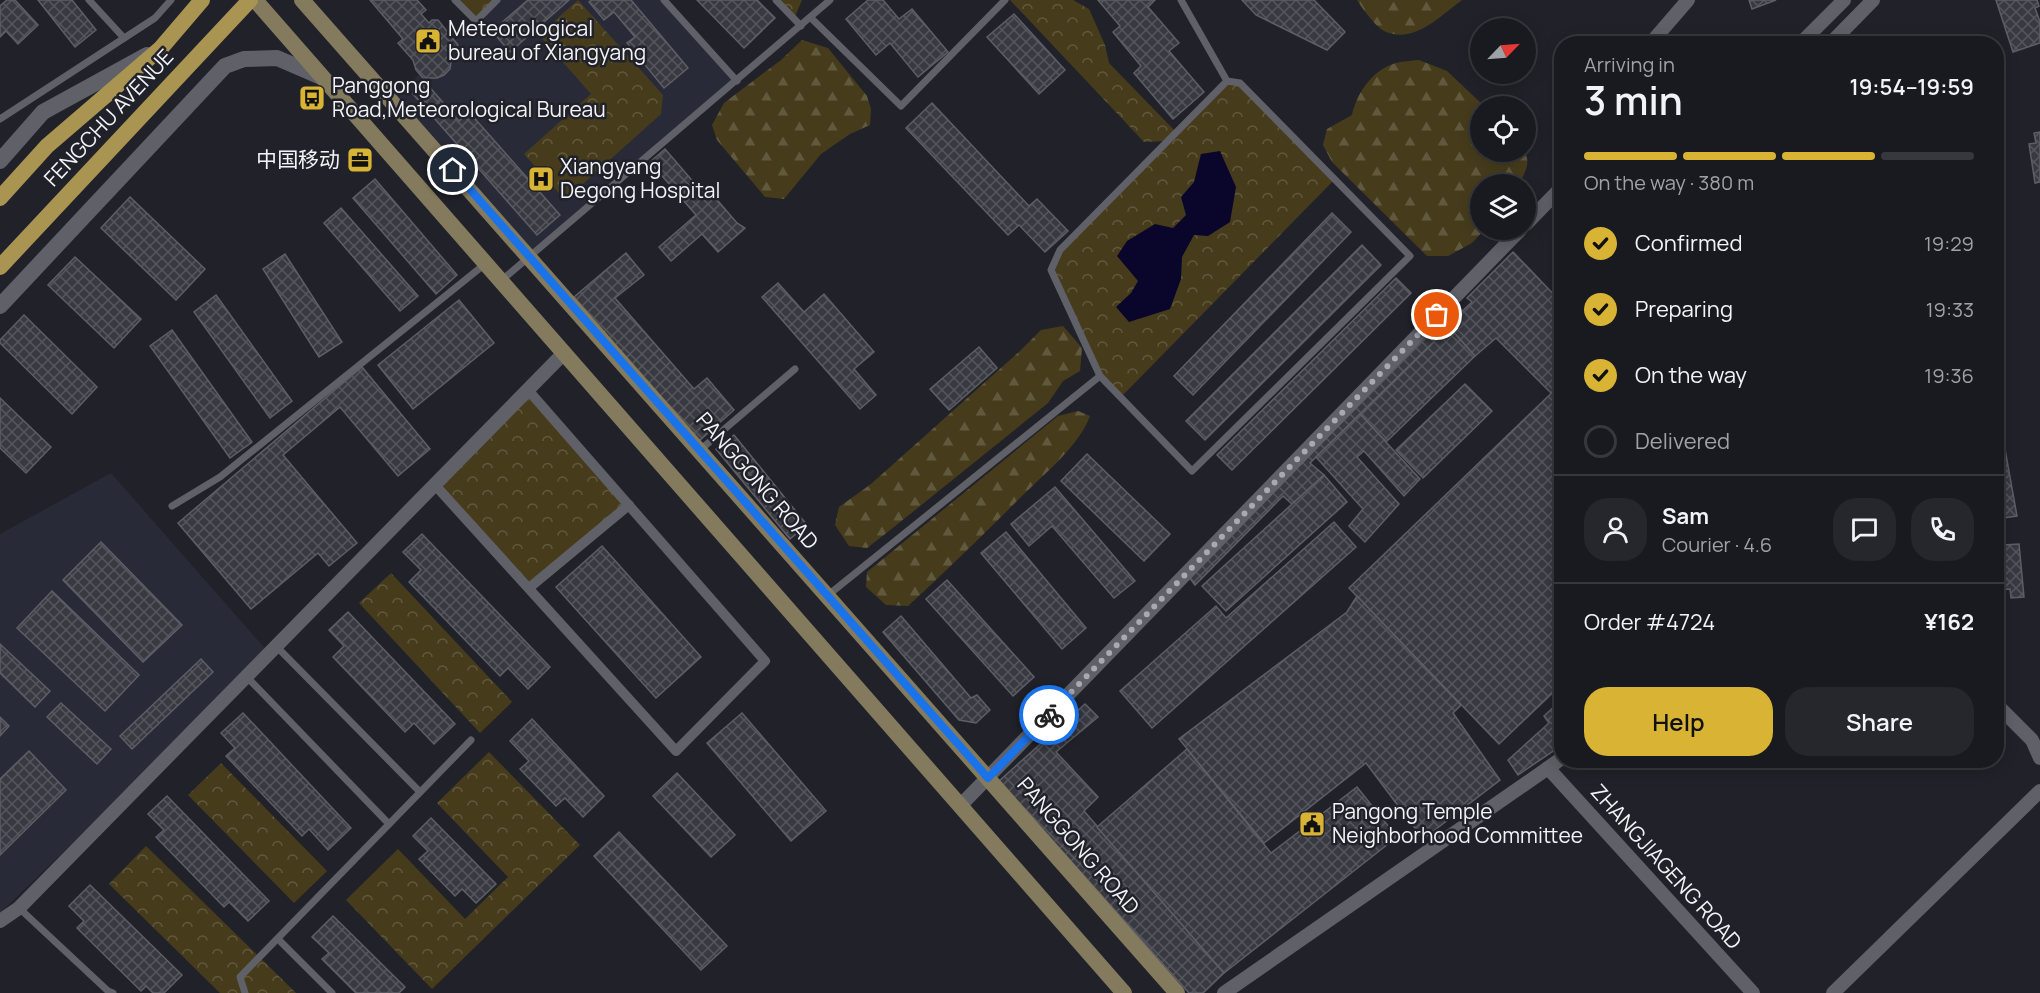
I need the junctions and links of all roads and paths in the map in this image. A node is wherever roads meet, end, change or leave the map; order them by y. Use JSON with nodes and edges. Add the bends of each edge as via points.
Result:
{"nodes":[{"id":1,"x":89,"y":0,"type":"edge"},
{"id":2,"x":171,"y":0,"type":"edge"},
{"id":3,"x":202,"y":0,"type":"edge"},
{"id":4,"x":250,"y":0,"type":"edge"},
{"id":5,"x":255,"y":0,"type":"edge"},
{"id":6,"x":302,"y":0,"type":"edge"},
{"id":7,"x":455,"y":0,"type":"edge"},
{"id":8,"x":497,"y":0,"type":"edge"},
{"id":9,"x":664,"y":0,"type":"edge"},
{"id":10,"x":776,"y":0,"type":"edge"},
{"id":11,"x":830,"y":0,"type":"edge"},
{"id":12,"x":1005,"y":0,"type":"edge"},
{"id":13,"x":1181,"y":0,"type":"edge"},
{"id":14,"x":1688,"y":0,"type":"edge"},
{"id":15,"x":1844,"y":0,"type":"edge"},
{"id":16,"x":1873,"y":0,"type":"edge"},
{"id":17,"x":811,"y":18,"type":"junction"},
{"id":18,"x":801,"y":26,"type":"junction"},
{"id":19,"x":1657,"y":36,"type":"edge"},
{"id":20,"x":1808,"y":36,"type":"edge"},
{"id":21,"x":1838,"y":36,"type":"edge"},
{"id":22,"x":124,"y":38,"type":"junction"},
{"id":23,"x":161,"y":48,"type":"junction"},
{"id":24,"x":321,"y":77,"type":"junction"},
{"id":25,"x":736,"y":81,"type":"junction"},
{"id":26,"x":1227,"y":81,"type":"junction"},
{"id":27,"x":0,"y":118,"type":"edge"},
{"id":28,"x":0,"y":161,"type":"edge"},
{"id":29,"x":1554,"y":195,"type":"edge"},
{"id":30,"x":0,"y":198,"type":"edge"},
{"id":31,"x":1536,"y":214,"type":"edge"},
{"id":32,"x":1510,"y":240,"type":"edge"},
{"id":33,"x":530,"y":257,"type":"junction"},
{"id":34,"x":485,"y":264,"type":"junction"},
{"id":35,"x":0,"y":267,"type":"edge"},
{"id":36,"x":500,"y":282,"type":"junction"},
{"id":37,"x":0,"y":306,"type":"edge"},
{"id":38,"x":563,"y":354,"type":"junction"},
{"id":39,"x":795,"y":369,"type":"dead end"},
{"id":40,"x":1100,"y":376,"type":"junction"},
{"id":41,"x":528,"y":390,"type":"junction"},
{"id":42,"x":700,"y":450,"type":"junction"},
{"id":43,"x":435,"y":485,"type":"junction"},
{"id":44,"x":629,"y":505,"type":"junction"},
{"id":45,"x":172,"y":506,"type":"dead end"},
{"id":46,"x":529,"y":588,"type":"junction"},
{"id":47,"x":828,"y":596,"type":"junction"},
{"id":48,"x":276,"y":646,"type":"junction"},
{"id":49,"x":246,"y":676,"type":"junction"},
{"id":50,"x":2004,"y":712,"type":"edge"},
{"id":51,"x":471,"y":740,"type":"dead end"},
{"id":52,"x":2040,"y":758,"type":"edge"},
{"id":53,"x":1554,"y":764,"type":"edge"},
{"id":54,"x":1548,"y":768,"type":"junction"},
{"id":55,"x":988,"y":778,"type":"junction"},
{"id":56,"x":2040,"y":791,"type":"edge"},
{"id":57,"x":420,"y":792,"type":"junction"},
{"id":58,"x":960,"y":806,"type":"junction"},
{"id":59,"x":389,"y":824,"type":"junction"},
{"id":60,"x":20,"y":908,"type":"junction"},
{"id":61,"x":0,"y":921,"type":"edge"},
{"id":62,"x":278,"y":939,"type":"junction"},
{"id":63,"x":113,"y":993,"type":"edge"},
{"id":64,"x":245,"y":993,"type":"edge"},
{"id":65,"x":332,"y":993,"type":"edge"},
{"id":66,"x":1124,"y":993,"type":"edge"},
{"id":67,"x":1177,"y":993,"type":"edge"},
{"id":68,"x":1224,"y":993,"type":"edge"},
{"id":69,"x":1753,"y":993,"type":"edge"},
{"id":70,"x":1833,"y":993,"type":"edge"}],
"edges":[{"from":1,"to":22,"type":"lane"},
{"from":2,"to":22,"type":"lane","via":[[155,18]]},
{"from":3,"to":23,"type":"main road","name":"FENGCHU AVENUE"},
{"from":4,"to":35,"type":"main road","name":"FENGCHU AVENUE"},
{"from":5,"to":24,"type":"main road"},
{"from":6,"to":33,"type":"main road","name":"PANGGONG ROAD"},
{"from":7,"to":8,"type":"lane","via":[[476,21]]},
{"from":9,"to":25,"type":"lane"},
{"from":10,"to":18,"type":"lane"},
{"from":11,"to":17,"type":"lane"},
{"from":12,"to":17,"type":"lane","via":[[901,106]]},
{"from":13,"to":26,"type":"lane"},
{"from":14,"to":19,"type":"street"},
{"from":15,"to":20,"type":"street"},
{"from":16,"to":21,"type":"street"},
{"from":17,"to":18,"type":"lane"},
{"from":18,"to":25,"type":"lane"},
{"from":22,"to":27,"type":"lane"},
{"from":23,"to":28,"type":"street","via":[[43,112]]},
{"from":23,"to":30,"type":"main road","name":"FENGCHU AVENUE","via":[[48,147]]},
{"from":24,"to":34,"type":"main road"},
{"from":24,"to":37,"type":"street","via":[[277,58],[244,59],[225,66]]},
{"from":25,"to":33,"type":"lane"},
{"from":26,"to":40,"type":"lane","via":[[1060,250],[1051,270]]},
{"from":26,"to":40,"type":"lane","via":[[1240,83],[1410,256],[1192,471]]},
{"from":29,"to":31,"type":"street"},
{"from":32,"to":55,"type":"street"},
{"from":33,"to":36,"type":"lane"},
{"from":33,"to":42,"type":"main road","name":"PANGGONG ROAD"},
{"from":34,"to":36,"type":"main road"},
{"from":34,"to":45,"type":"lane","via":[[219,477]]},
{"from":36,"to":38,"type":"main road"},
{"from":38,"to":41,"type":"street"},
{"from":38,"to":58,"type":"main road"},
{"from":39,"to":42,"type":"lane"},
{"from":40,"to":47,"type":"lane"},
{"from":41,"to":43,"type":"street"},
{"from":41,"to":44,"type":"street"},
{"from":42,"to":47,"type":"main road","name":"PANGGONG ROAD"},
{"from":43,"to":46,"type":"street"},
{"from":43,"to":48,"type":"street"},
{"from":44,"to":46,"type":"street"},
{"from":44,"to":46,"type":"street","via":[[765,661],[676,751]]},
{"from":47,"to":55,"type":"main road","name":"PANGGONG ROAD"},
{"from":48,"to":49,"type":"street"},
{"from":48,"to":57,"type":"lane"},
{"from":49,"to":59,"type":"lane"},
{"from":49,"to":60,"type":"street"},
{"from":50,"to":52,"type":"street","via":[[2032,740]]},
{"from":51,"to":57,"type":"lane"},
{"from":53,"to":54,"type":"street"},
{"from":54,"to":68,"type":"street"},
{"from":54,"to":69,"type":"street","name":"ZHANGJIAGENG ROAD"},
{"from":55,"to":58,"type":"street"},
{"from":55,"to":67,"type":"main road","name":"PANGGONG ROAD"},
{"from":56,"to":70,"type":"street"},
{"from":57,"to":59,"type":"lane"},
{"from":58,"to":66,"type":"main road"},
{"from":59,"to":62,"type":"lane"},
{"from":60,"to":61,"type":"street"},
{"from":60,"to":63,"type":"lane"},
{"from":62,"to":64,"type":"lane","via":[[240,977]]},
{"from":62,"to":65,"type":"lane"}]}
